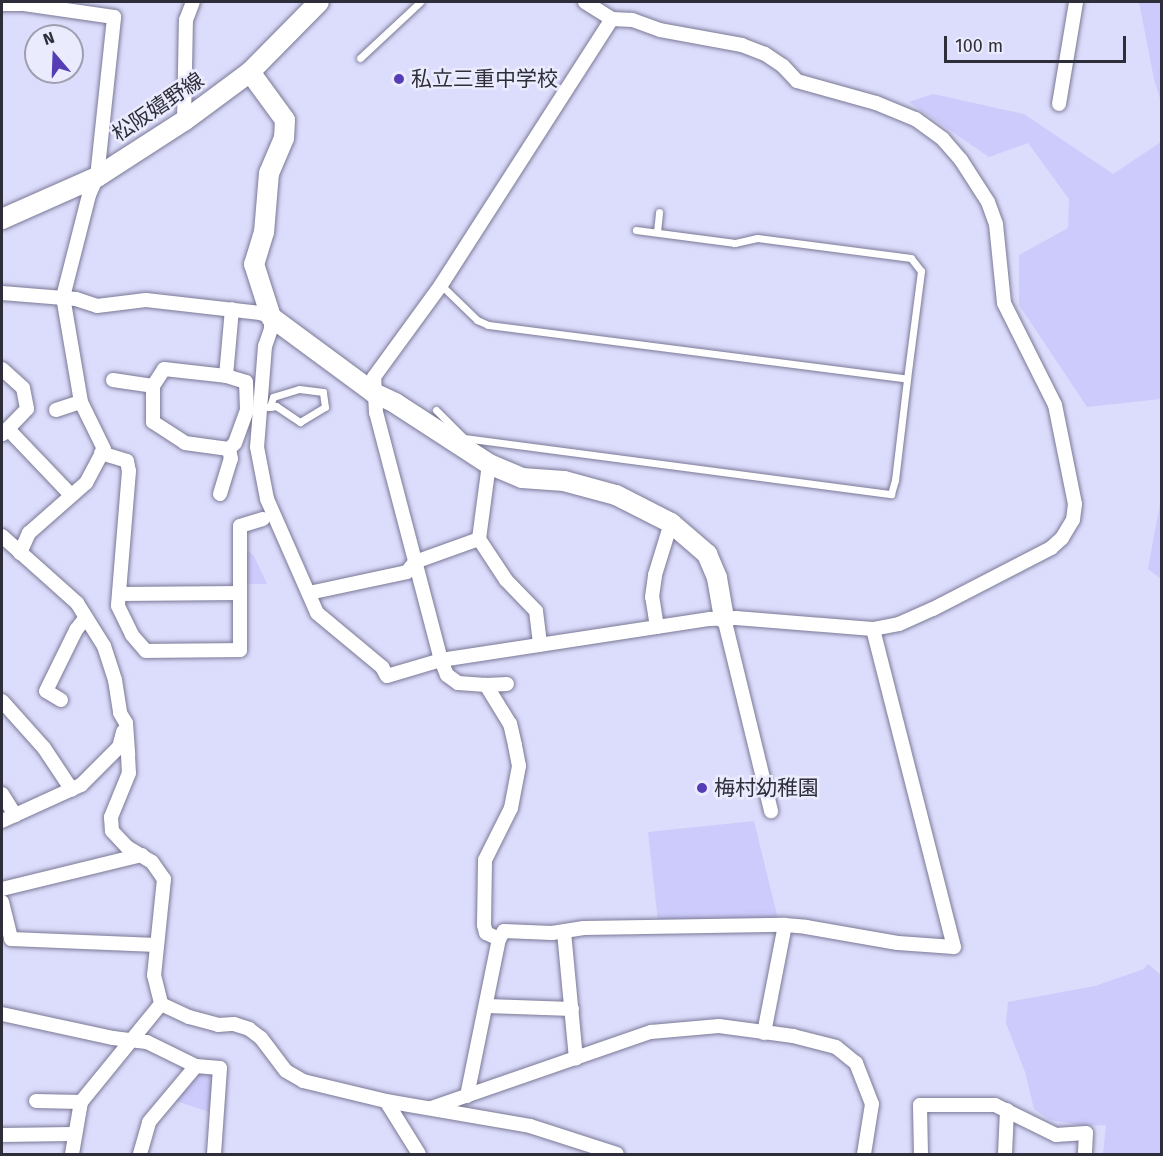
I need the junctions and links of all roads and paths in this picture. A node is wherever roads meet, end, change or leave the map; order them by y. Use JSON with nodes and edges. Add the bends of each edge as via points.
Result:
{"nodes":[{"id":1,"x":193,"y":2,"type":"edge"},
{"id":2,"x":319,"y":2,"type":"edge"},
{"id":3,"x":420,"y":2,"type":"edge"},
{"id":4,"x":585,"y":2,"type":"edge"},
{"id":5,"x":1076,"y":2,"type":"edge"},
{"id":6,"x":24,"y":3,"type":"edge"},
{"id":7,"x":2,"y":4,"type":"edge"},
{"id":8,"x":612,"y":19,"type":"junction"},
{"id":9,"x":360,"y":58,"type":"dead end"},
{"id":10,"x":250,"y":72,"type":"junction"},
{"id":11,"x":1059,"y":104,"type":"dead end"},
{"id":12,"x":184,"y":121,"type":"junction"},
{"id":13,"x":97,"y":177,"type":"junction"},
{"id":14,"x":659,"y":212,"type":"dead end"},
{"id":15,"x":2,"y":219,"type":"edge"},
{"id":16,"x":636,"y":230,"type":"dead end"},
{"id":17,"x":657,"y":232,"type":"junction"},
{"id":18,"x":441,"y":285,"type":"junction"},
{"id":19,"x":2,"y":293,"type":"edge"},
{"id":20,"x":63,"y":297,"type":"junction"},
{"id":21,"x":232,"y":309,"type":"junction"},
{"id":22,"x":272,"y":317,"type":"junction"},
{"id":23,"x":2,"y":369,"type":"edge"},
{"id":24,"x":226,"y":376,"type":"junction"},
{"id":25,"x":907,"y":379,"type":"junction"},
{"id":26,"x":113,"y":380,"type":"dead end"},
{"id":27,"x":153,"y":386,"type":"junction"},
{"id":28,"x":374,"y":393,"type":"junction"},
{"id":29,"x":81,"y":402,"type":"junction"},
{"id":30,"x":265,"y":407,"type":"junction"},
{"id":31,"x":56,"y":410,"type":"dead end"},
{"id":32,"x":436,"y":410,"type":"dead end"},
{"id":33,"x":5,"y":433,"type":"edge"},
{"id":34,"x":229,"y":449,"type":"junction"},
{"id":35,"x":101,"y":453,"type":"junction"},
{"id":36,"x":489,"y":464,"type":"junction"},
{"id":37,"x":220,"y":494,"type":"dead end"},
{"id":38,"x":71,"y":495,"type":"junction"},
{"id":39,"x":263,"y":519,"type":"dead end"},
{"id":40,"x":671,"y":522,"type":"junction"},
{"id":41,"x":2,"y":536,"type":"edge"},
{"id":42,"x":479,"y":539,"type":"junction"},
{"id":43,"x":20,"y":553,"type":"junction"},
{"id":44,"x":415,"y":562,"type":"junction"},
{"id":45,"x":240,"y":593,"type":"junction"},
{"id":46,"x":309,"y":593,"type":"junction"},
{"id":47,"x":119,"y":594,"type":"junction"},
{"id":48,"x":86,"y":617,"type":"junction"},
{"id":49,"x":724,"y":618,"type":"junction"},
{"id":50,"x":657,"y":627,"type":"junction"},
{"id":51,"x":873,"y":629,"type":"junction"},
{"id":52,"x":540,"y":645,"type":"junction"},
{"id":53,"x":441,"y":660,"type":"junction"},
{"id":54,"x":486,"y":684,"type":"junction"},
{"id":55,"x":507,"y":684,"type":"dead end"},
{"id":56,"x":61,"y":700,"type":"dead end"},
{"id":57,"x":2,"y":701,"type":"edge"},
{"id":58,"x":126,"y":723,"type":"junction"},
{"id":59,"x":72,"y":790,"type":"junction"},
{"id":60,"x":2,"y":794,"type":"edge"},
{"id":61,"x":771,"y":811,"type":"dead end"},
{"id":62,"x":15,"y":815,"type":"junction"},
{"id":63,"x":2,"y":821,"type":"edge"},
{"id":64,"x":142,"y":855,"type":"junction"},
{"id":65,"x":2,"y":889,"type":"edge"},
{"id":66,"x":2,"y":902,"type":"edge"},
{"id":67,"x":785,"y":925,"type":"junction"},
{"id":68,"x":564,"y":932,"type":"junction"},
{"id":69,"x":499,"y":939,"type":"junction"},
{"id":70,"x":157,"y":945,"type":"junction"},
{"id":71,"x":161,"y":1004,"type":"junction"},
{"id":72,"x":487,"y":1006,"type":"junction"},
{"id":73,"x":572,"y":1009,"type":"junction"},
{"id":74,"x":2,"y":1014,"type":"edge"},
{"id":75,"x":764,"y":1033,"type":"junction"},
{"id":76,"x":130,"y":1042,"type":"junction"},
{"id":77,"x":576,"y":1058,"type":"junction"},
{"id":78,"x":196,"y":1066,"type":"junction"},
{"id":79,"x":467,"y":1096,"type":"junction"},
{"id":80,"x":36,"y":1101,"type":"dead end"},
{"id":81,"x":386,"y":1101,"type":"junction"},
{"id":82,"x":81,"y":1102,"type":"junction"},
{"id":83,"x":430,"y":1108,"type":"junction"},
{"id":84,"x":1006,"y":1110,"type":"junction"},
{"id":85,"x":73,"y":1134,"type":"junction"},
{"id":86,"x":2,"y":1135,"type":"edge"},
{"id":87,"x":577,"y":1141,"type":"junction"},
{"id":88,"x":72,"y":1155,"type":"edge"},
{"id":89,"x":140,"y":1155,"type":"edge"},
{"id":90,"x":214,"y":1155,"type":"edge"},
{"id":91,"x":419,"y":1155,"type":"edge"},
{"id":92,"x":572,"y":1155,"type":"edge"},
{"id":93,"x":617,"y":1155,"type":"edge"},
{"id":94,"x":864,"y":1155,"type":"edge"},
{"id":95,"x":921,"y":1155,"type":"edge"},
{"id":96,"x":1005,"y":1155,"type":"edge"},
{"id":97,"x":1085,"y":1155,"type":"edge"}],
"edges":[{"from":1,"to":12,"type":"street","via":[[186,20]]},
{"from":2,"to":10,"type":"street","name":"松阪嬉野線"},
{"from":3,"to":9,"type":"lane"},
{"from":4,"to":8,"type":"street"},
{"from":5,"to":11,"type":"street"},
{"from":6,"to":7,"type":"street"},
{"from":6,"to":13,"type":"street","via":[[114,17]]},
{"from":8,"to":18,"type":"street"},
{"from":8,"to":51,"type":"street","via":[[742,45],[765,54],[797,81],[876,103],[915,119],[943,139],[988,202],[996,224],[1005,303],[1055,405],[1075,504],[1073,520],[1051,548],[933,609],[899,624]]},
{"from":10,"to":12,"type":"street","name":"松阪嬉野線"},
{"from":10,"to":22,"type":"street","via":[[285,120],[284,138],[269,173],[264,232],[254,264]]},
{"from":12,"to":13,"type":"street","name":"松阪嬉野線"},
{"from":13,"to":15,"type":"street","name":"松阪嬉野線"},
{"from":13,"to":20,"type":"street","via":[[88,195]]},
{"from":14,"to":17,"type":"lane"},
{"from":16,"to":17,"type":"lane"},
{"from":17,"to":25,"type":"lane","via":[[735,243],[757,238],[911,258],[921,271]]},
{"from":18,"to":25,"type":"lane","via":[[477,320],[488,325]]},
{"from":18,"to":28,"type":"street","via":[[374,377]]},
{"from":19,"to":20,"type":"street"},
{"from":20,"to":21,"type":"street","via":[[97,306],[146,300]]},
{"from":20,"to":29,"type":"street"},
{"from":21,"to":22,"type":"street"},
{"from":21,"to":24,"type":"street"},
{"from":22,"to":28,"type":"street"},
{"from":22,"to":30,"type":"street","via":[[265,346]]},
{"from":23,"to":33,"type":"street","via":[[23,388],[27,409]]},
{"from":24,"to":27,"type":"street","via":[[164,369]]},
{"from":24,"to":34,"type":"street","via":[[246,382],[248,394],[247,410]]},
{"from":25,"to":32,"type":"lane","via":[[891,494],[464,438]]},
{"from":26,"to":27,"type":"street"},
{"from":27,"to":34,"type":"street","via":[[153,422],[185,443]]},
{"from":28,"to":36,"type":"street"},
{"from":28,"to":44,"type":"street"},
{"from":29,"to":31,"type":"street"},
{"from":29,"to":35,"type":"street","via":[[104,449]]},
{"from":30,"to":30,"type":"lane","via":[[276,406],[300,422],[325,407],[323,392],[300,389],[273,397]]},
{"from":30,"to":46,"type":"street","via":[[257,447],[267,499]]},
{"from":33,"to":38,"type":"street"},
{"from":34,"to":37,"type":"street","via":[[231,459]]},
{"from":35,"to":38,"type":"street","via":[[86,483]]},
{"from":35,"to":47,"type":"street","via":[[127,461],[129,471]]},
{"from":36,"to":40,"type":"street","via":[[522,478],[564,481],[616,495]]},
{"from":36,"to":42,"type":"street"},
{"from":38,"to":43,"type":"street","via":[[29,533]]},
{"from":39,"to":45,"type":"street","via":[[240,526]]},
{"from":40,"to":49,"type":"street","via":[[707,554],[717,578]]},
{"from":40,"to":50,"type":"street","via":[[652,597]]},
{"from":41,"to":43,"type":"street"},
{"from":42,"to":44,"type":"street"},
{"from":42,"to":52,"type":"street","via":[[506,580],[536,610]]},
{"from":43,"to":48,"type":"street","via":[[77,603]]},
{"from":44,"to":46,"type":"street","via":[[407,572]]},
{"from":44,"to":53,"type":"street"},
{"from":45,"to":47,"type":"street"},
{"from":45,"to":47,"type":"street","via":[[240,650],[158,651],[146,651],[132,635],[118,606]]},
{"from":46,"to":53,"type":"street","via":[[317,613],[382,667],[387,676]]},
{"from":48,"to":56,"type":"street","via":[[46,691]]},
{"from":48,"to":58,"type":"street","via":[[104,646],[120,713]]},
{"from":49,"to":50,"type":"street"},
{"from":49,"to":51,"type":"street"},
{"from":49,"to":61,"type":"street"},
{"from":50,"to":52,"type":"street"},
{"from":51,"to":67,"type":"street","via":[[954,947],[898,943]]},
{"from":52,"to":53,"type":"street"},
{"from":53,"to":54,"type":"street","via":[[447,675],[458,682]]},
{"from":54,"to":55,"type":"street"},
{"from":54,"to":69,"type":"street","via":[[510,724],[519,766],[511,808],[485,860],[484,925],[486,933]]},
{"from":57,"to":59,"type":"street","via":[[44,748]]},
{"from":58,"to":59,"type":"street","via":[[119,747]]},
{"from":58,"to":64,"type":"street","via":[[129,773],[111,817],[112,831],[127,847]]},
{"from":59,"to":62,"type":"street"},
{"from":60,"to":62,"type":"street"},
{"from":62,"to":63,"type":"street"},
{"from":64,"to":65,"type":"street"},
{"from":64,"to":70,"type":"street","via":[[164,879]]},
{"from":66,"to":70,"type":"street","via":[[11,939]]},
{"from":67,"to":68,"type":"street","via":[[584,928]]},
{"from":67,"to":75,"type":"street"},
{"from":68,"to":69,"type":"street","via":[[504,931]]},
{"from":68,"to":73,"type":"street"},
{"from":69,"to":72,"type":"street"},
{"from":70,"to":71,"type":"street","via":[[154,975]]},
{"from":71,"to":76,"type":"street"},
{"from":71,"to":81,"type":"street","via":[[189,1017],[249,1029],[261,1038],[285,1071],[303,1081]]},
{"from":72,"to":73,"type":"street"},
{"from":72,"to":79,"type":"street"},
{"from":73,"to":77,"type":"street"},
{"from":74,"to":76,"type":"street"},
{"from":75,"to":77,"type":"street","via":[[719,1026],[685,1027],[651,1032]]},
{"from":75,"to":94,"type":"street","via":[[836,1047],[856,1063],[872,1104]]},
{"from":76,"to":78,"type":"street","via":[[147,1042]]},
{"from":76,"to":82,"type":"street"},
{"from":77,"to":79,"type":"street"},
{"from":78,"to":89,"type":"street","via":[[149,1122]]},
{"from":78,"to":90,"type":"street","via":[[220,1068]]},
{"from":79,"to":83,"type":"street"},
{"from":80,"to":82,"type":"street"},
{"from":81,"to":83,"type":"street"},
{"from":81,"to":91,"type":"street"},
{"from":82,"to":85,"type":"street"},
{"from":83,"to":87,"type":"street","via":[[530,1126]]},
{"from":84,"to":95,"type":"street","via":[[995,1105],[921,1105]]},
{"from":84,"to":96,"type":"street"},
{"from":84,"to":97,"type":"street","via":[[1056,1135],[1086,1133]]},
{"from":85,"to":86,"type":"street"},
{"from":85,"to":88,"type":"street"},
{"from":87,"to":92,"type":"street"},
{"from":87,"to":93,"type":"street"}]}
